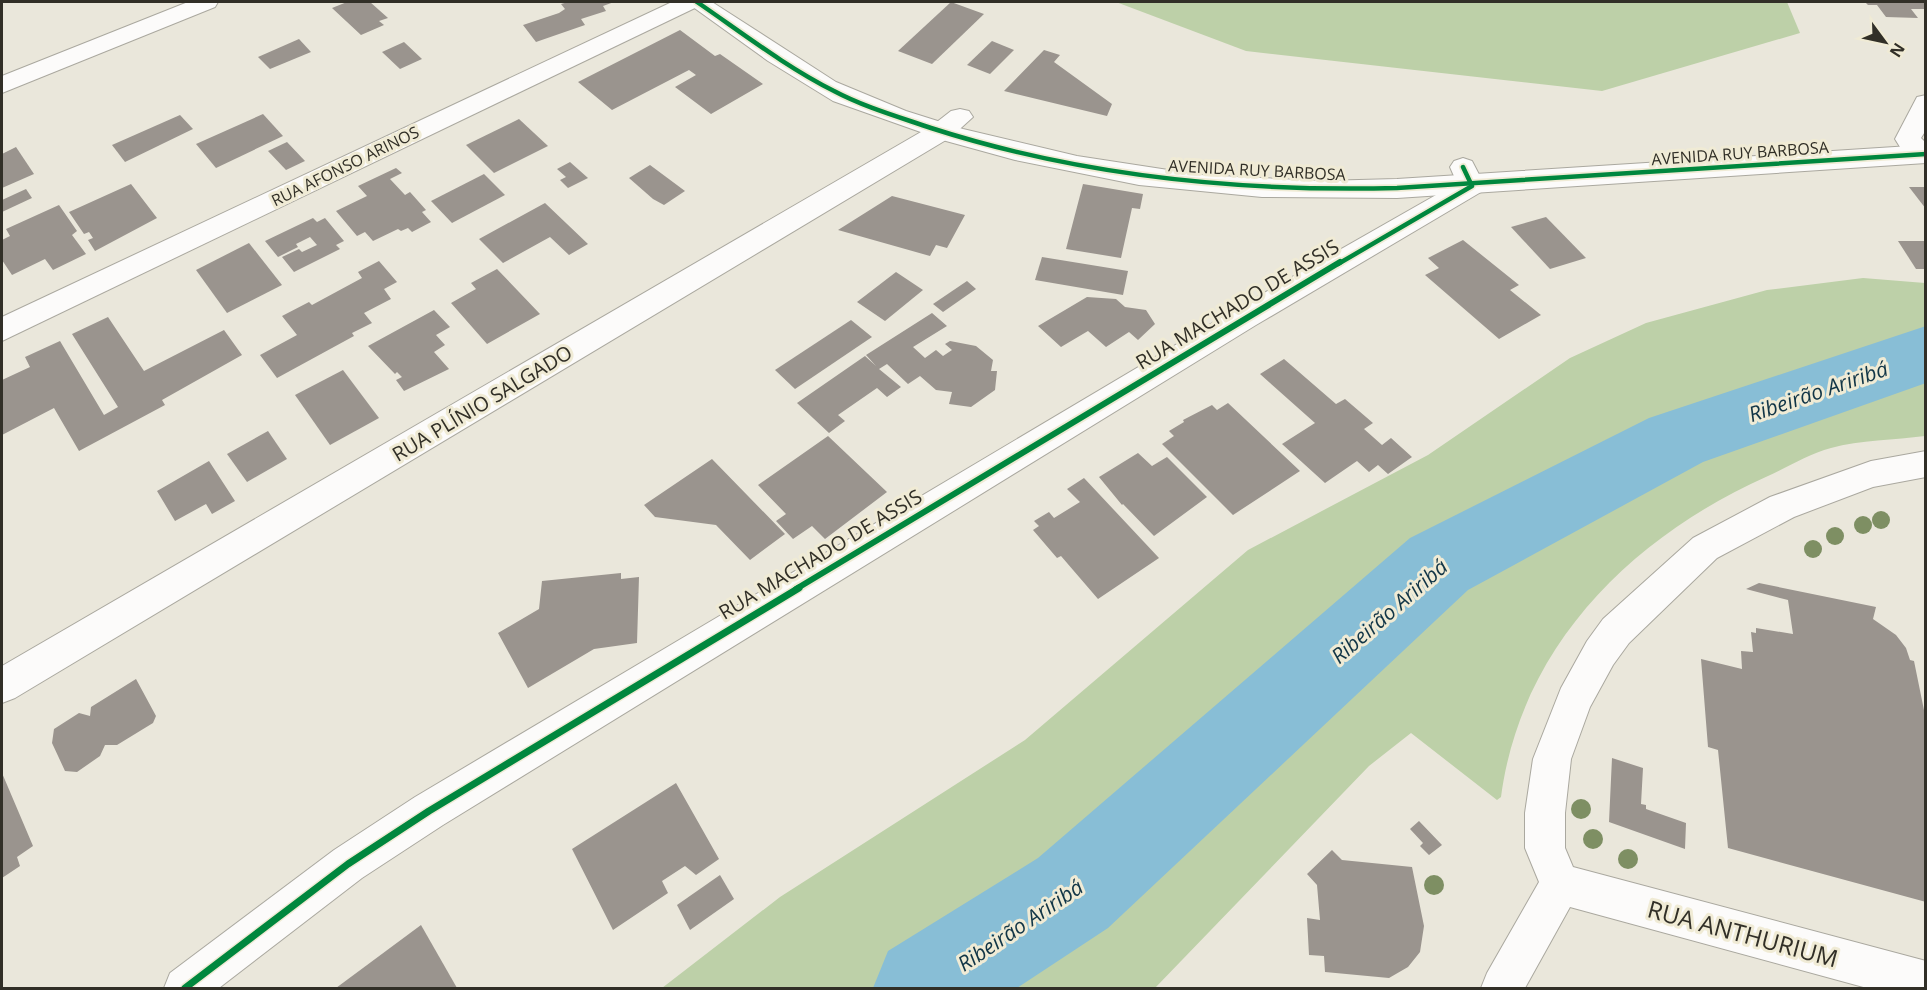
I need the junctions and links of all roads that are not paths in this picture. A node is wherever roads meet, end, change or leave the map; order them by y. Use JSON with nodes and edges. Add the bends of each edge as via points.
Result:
{"nodes":[{"id":1,"x":207,"y":2,"type":"edge"},
{"id":2,"x":689,"y":2,"type":"edge"},
{"id":3,"x":697,"y":2,"type":"edge"},
{"id":4,"x":733,"y":2,"type":"edge"},
{"id":5,"x":2,"y":85,"type":"edge"},
{"id":6,"x":1926,"y":103,"type":"edge"},
{"id":7,"x":951,"y":124,"type":"junction"},
{"id":8,"x":1920,"y":146,"type":"edge"},
{"id":9,"x":1468,"y":176,"type":"junction"},
{"id":10,"x":2,"y":330,"type":"edge"},
{"id":11,"x":1926,"y":464,"type":"edge"},
{"id":12,"x":2,"y":686,"type":"edge"},
{"id":13,"x":1560,"y":884,"type":"junction"},
{"id":14,"x":1926,"y":983,"type":"edge"},
{"id":15,"x":185,"y":988,"type":"edge"},
{"id":16,"x":1502,"y":988,"type":"edge"}],
"edges":[{"from":1,"to":5,"type":"street"},
{"from":2,"to":10,"type":"street","name":"RUA AFONSO ARINOS"},
{"from":3,"to":7,"type":"street","name":"AVENIDA RUY BARBOSA","via":[[839,94]]},
{"from":4,"to":7,"type":"street","name":"AVENIDA RUY BARBOSA","via":[[856,80]]},
{"from":6,"to":8,"type":"street"},
{"from":7,"to":9,"type":"street","name":"AVENIDA RUY BARBOSA","via":[[1076,166],[1196,183],[1318,190]]},
{"from":7,"to":12,"type":"street","name":"RUA PLÍNIO SALGADO"},
{"from":8,"to":9,"type":"street","name":"AVENIDA RUY BARBOSA"},
{"from":9,"to":15,"type":"street","name":"RUA MACHADO DE ASSIS","via":[[1246,317],[429,811],[348,864]]},
{"from":11,"to":13,"type":"street","via":[[1871,474],[1837,486],[1782,507],[1715,543],[1689,562],[1616,631],[1574,700],[1551,759],[1545,848]]},
{"from":13,"to":14,"type":"street","name":"RUA ANTHURIUM"},
{"from":13,"to":16,"type":"street"}]}
